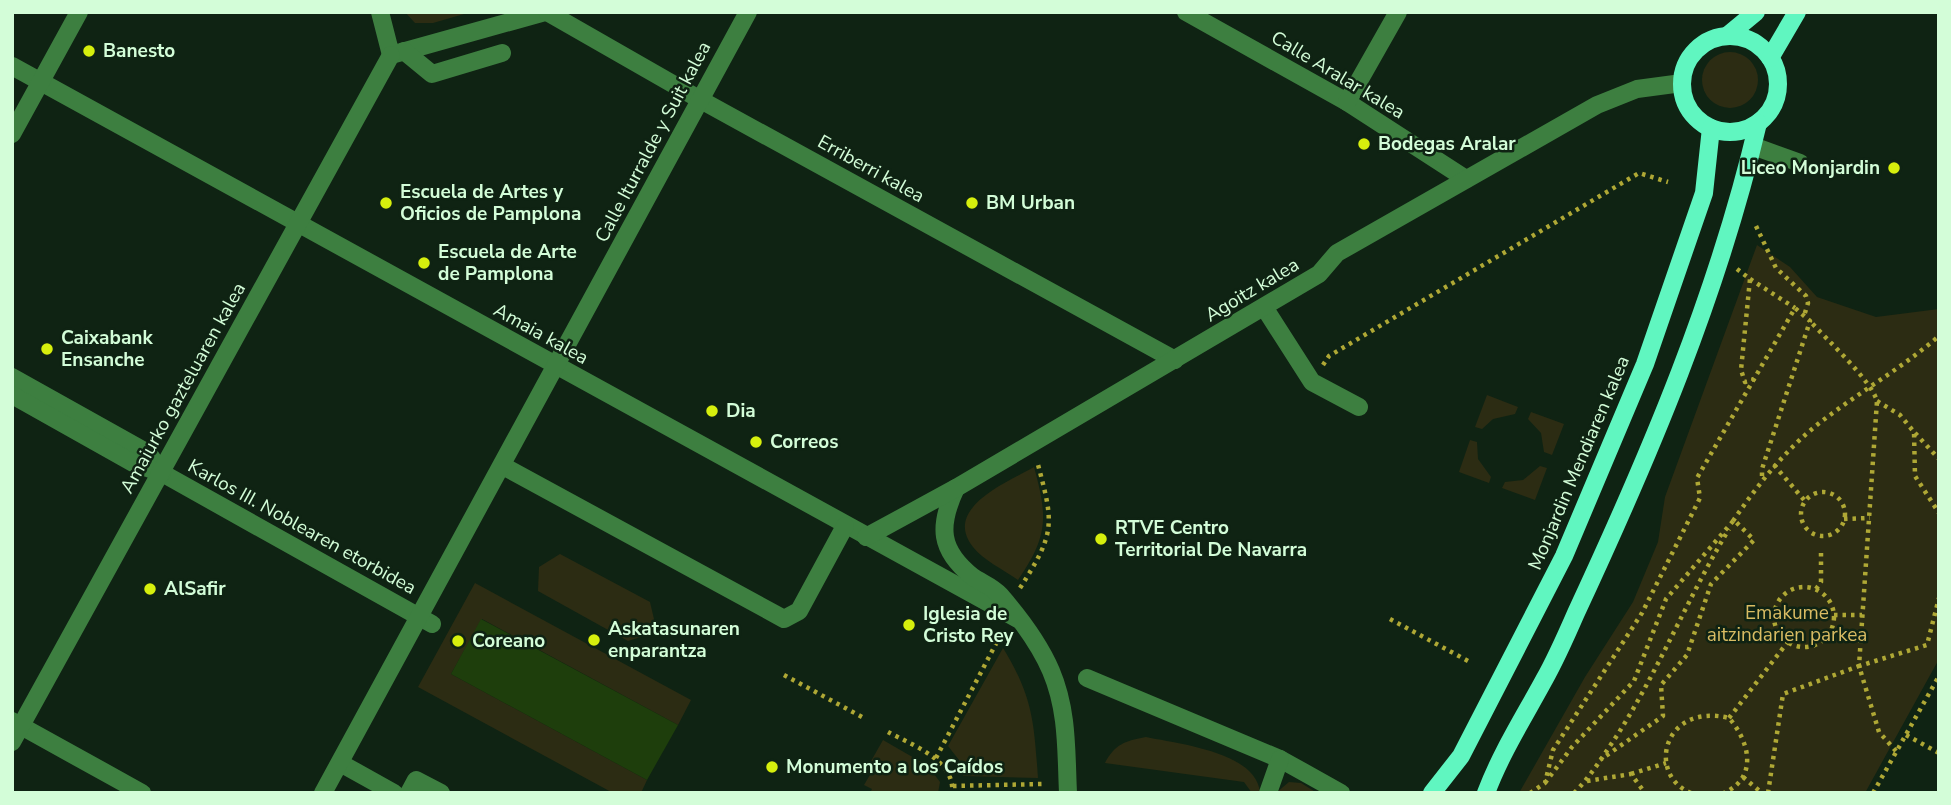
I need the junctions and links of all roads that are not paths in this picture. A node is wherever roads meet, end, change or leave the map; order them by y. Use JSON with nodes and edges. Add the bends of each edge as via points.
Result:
{"nodes":[{"id":1,"x":79,"y":12,"type":"edge"},
{"id":2,"x":380,"y":12,"type":"edge"},
{"id":3,"x":546,"y":12,"type":"edge"},
{"id":4,"x":748,"y":12,"type":"edge"},
{"id":5,"x":1186,"y":12,"type":"edge"},
{"id":6,"x":1398,"y":12,"type":"edge"},
{"id":7,"x":1756,"y":12,"type":"edge"},
{"id":8,"x":1797,"y":12,"type":"edge"},
{"id":9,"x":1727,"y":36,"type":"junction"},
{"id":10,"x":398,"y":53,"type":"junction"},
{"id":11,"x":502,"y":53,"type":"dead end"},
{"id":12,"x":1770,"y":58,"type":"junction"},
{"id":13,"x":12,"y":66,"type":"edge"},
{"id":14,"x":41,"y":82,"type":"junction"},
{"id":15,"x":1682,"y":83,"type":"junction"},
{"id":16,"x":699,"y":99,"type":"junction"},
{"id":17,"x":1347,"y":102,"type":"junction"},
{"id":18,"x":1758,"y":123,"type":"junction"},
{"id":19,"x":1711,"y":128,"type":"junction"},
{"id":20,"x":12,"y":134,"type":"edge"},
{"id":21,"x":1753,"y":146,"type":"junction"},
{"id":22,"x":1800,"y":163,"type":"dead end"},
{"id":23,"x":1466,"y":179,"type":"junction"},
{"id":24,"x":297,"y":224,"type":"junction"},
{"id":25,"x":1264,"y":307,"type":"junction"},
{"id":26,"x":1175,"y":360,"type":"junction"},
{"id":27,"x":557,"y":366,"type":"junction"},
{"id":28,"x":12,"y":377,"type":"edge"},
{"id":29,"x":12,"y":395,"type":"edge"},
{"id":30,"x":1359,"y":407,"type":"dead end"},
{"id":31,"x":503,"y":466,"type":"junction"},
{"id":32,"x":162,"y":473,"type":"junction"},
{"id":33,"x":956,"y":488,"type":"junction"},
{"id":34,"x":845,"y":527,"type":"junction"},
{"id":35,"x":866,"y":537,"type":"junction"},
{"id":36,"x":1018,"y":619,"type":"junction"},
{"id":37,"x":426,"y":621,"type":"junction"},
{"id":38,"x":1087,"y":678,"type":"dead end"},
{"id":39,"x":15,"y":730,"type":"edge"},
{"id":40,"x":1280,"y":760,"type":"junction"},
{"id":41,"x":340,"y":763,"type":"junction"},
{"id":42,"x":142,"y":793,"type":"edge"},
{"id":43,"x":324,"y":793,"type":"edge"},
{"id":44,"x":394,"y":793,"type":"edge"},
{"id":45,"x":409,"y":793,"type":"edge"},
{"id":46,"x":441,"y":793,"type":"edge"},
{"id":47,"x":1068,"y":793,"type":"edge"},
{"id":48,"x":1268,"y":793,"type":"edge"},
{"id":49,"x":1341,"y":793,"type":"edge"},
{"id":50,"x":1433,"y":793,"type":"edge"},
{"id":51,"x":1486,"y":793,"type":"edge"}],
"edges":[{"from":1,"to":14,"type":"street"},
{"from":2,"to":10,"type":"street"},
{"from":3,"to":10,"type":"street"},
{"from":3,"to":16,"type":"street","name":"Erriberri kalea"},
{"from":4,"to":16,"type":"street","name":"Calle Iturralde y Suit kalea"},
{"from":5,"to":17,"type":"street","name":"Calle Aralar kalea"},
{"from":6,"to":17,"type":"street"},
{"from":7,"to":9,"type":"main road"},
{"from":8,"to":12,"type":"main road"},
{"from":9,"to":12,"type":"main road","via":[[1751,41]]},
{"from":9,"to":15,"type":"main road","via":[[1700,46]]},
{"from":10,"to":11,"type":"street","via":[[432,74]]},
{"from":10,"to":24,"type":"street","name":"Amaiurko gazteluaren kalea"},
{"from":12,"to":18,"type":"main road","via":[[1778,88],[1775,102]]},
{"from":13,"to":14,"type":"street","name":"Amaia kalea"},
{"from":14,"to":20,"type":"street"},
{"from":14,"to":24,"type":"street","name":"Amaia kalea"},
{"from":15,"to":19,"type":"main road","via":[[1690,110]]},
{"from":15,"to":23,"type":"street","name":"Agoitz kalea","via":[[1637,89],[1597,105]]},
{"from":16,"to":26,"type":"street","name":"Erriberri kalea"},
{"from":16,"to":27,"type":"street","name":"Calle Iturralde y Suit kalea"},
{"from":17,"to":23,"type":"street","name":"Calle Aralar kalea"},
{"from":18,"to":19,"type":"main road","via":[[1727,132]]},
{"from":18,"to":21,"type":"main road"},
{"from":19,"to":50,"type":"main road","name":"Monjardin Mendiaren kalea","via":[[1704,193],[1640,377],[1564,556],[1461,755]]},
{"from":21,"to":22,"type":"street"},
{"from":21,"to":51,"type":"main road","via":[[1723,258],[1632,491],[1547,676]]},
{"from":23,"to":25,"type":"street","name":"Agoitz kalea","via":[[1337,253],[1319,274]]},
{"from":24,"to":27,"type":"street","name":"Amaia kalea"},
{"from":24,"to":32,"type":"street","name":"Amaiurko gazteluaren kalea"},
{"from":25,"to":26,"type":"street","name":"Agoitz kalea"},
{"from":25,"to":30,"type":"street","via":[[1312,382]]},
{"from":26,"to":33,"type":"street","name":"Agoitz kalea"},
{"from":27,"to":31,"type":"street"},
{"from":27,"to":34,"type":"street","name":"Amaia kalea"},
{"from":28,"to":32,"type":"street","name":"Karlos III. Noblearen etorbidea","via":[[148,453]]},
{"from":29,"to":32,"type":"street","via":[[133,464]]},
{"from":31,"to":34,"type":"street","via":[[784,619],[799,611]]},
{"from":31,"to":37,"type":"street"},
{"from":32,"to":37,"type":"street","name":"Karlos III. Noblearen etorbidea"},
{"from":32,"to":39,"type":"street","name":"Amaiurko gazteluaren kalea"},
{"from":33,"to":35,"type":"street","name":"Agoitz kalea"},
{"from":33,"to":36,"type":"street","via":[[944,525],[947,549],[959,565],[998,593]]},
{"from":34,"to":35,"type":"street","name":"Amaia kalea"},
{"from":35,"to":36,"type":"street"},
{"from":36,"to":47,"type":"street","via":[[1030,631],[1051,672],[1066,721]]},
{"from":37,"to":41,"type":"street"},
{"from":38,"to":40,"type":"street"},
{"from":39,"to":42,"type":"street"},
{"from":40,"to":48,"type":"street"},
{"from":40,"to":49,"type":"street"},
{"from":41,"to":43,"type":"street"},
{"from":41,"to":44,"type":"street"},
{"from":45,"to":46,"type":"street","via":[[416,779]]}]}
